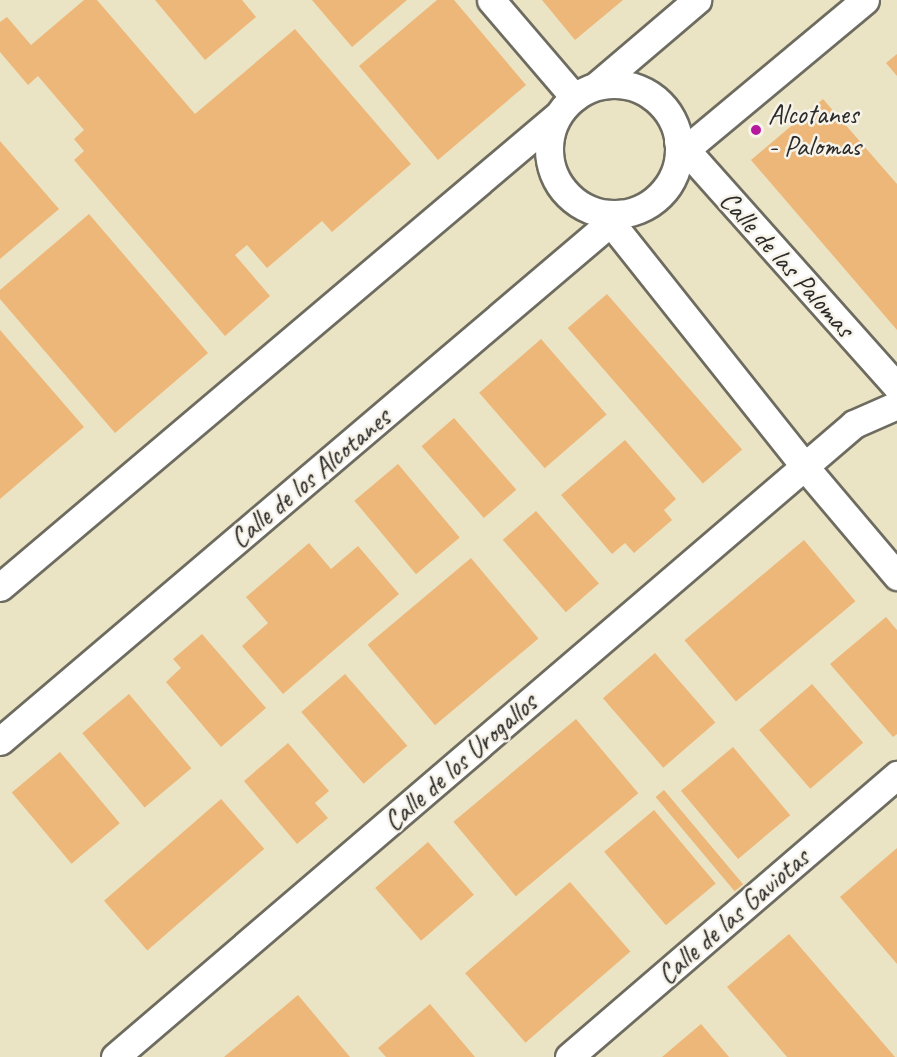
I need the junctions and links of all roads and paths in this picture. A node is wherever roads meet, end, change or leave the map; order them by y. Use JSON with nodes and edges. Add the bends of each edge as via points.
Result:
{"nodes":[{"id":1,"x":490,"y":0,"type":"edge"},
{"id":2,"x":697,"y":0,"type":"edge"},
{"id":3,"x":865,"y":0,"type":"edge"},
{"id":4,"x":576,"y":99,"type":"junction"},
{"id":5,"x":681,"y":149,"type":"junction"},
{"id":6,"x":612,"y":217,"type":"junction"},
{"id":7,"x":897,"y":387,"type":"edge"},
{"id":8,"x":897,"y":405,"type":"edge"},
{"id":9,"x":805,"y":467,"type":"junction"},
{"id":10,"x":897,"y":576,"type":"edge"},
{"id":11,"x":0,"y":587,"type":"edge"},
{"id":12,"x":0,"y":741,"type":"edge"},
{"id":13,"x":897,"y":775,"type":"edge"},
{"id":14,"x":115,"y":1057,"type":"edge"},
{"id":15,"x":569,"y":1057,"type":"edge"}],
"edges":[{"from":1,"to":4,"type":"street"},
{"from":2,"to":4,"type":"street"},
{"from":3,"to":5,"type":"street"},
{"from":4,"to":5,"type":"street","via":[[621,84],[645,92],[664,108]]},
{"from":4,"to":6,"type":"street","via":[[549,140],[550,165],[580,205]]},
{"from":4,"to":11,"type":"street"},
{"from":5,"to":6,"type":"street","via":[[671,180],[654,200]]},
{"from":5,"to":7,"type":"street","name":"Calle de las Palomas"},
{"from":6,"to":9,"type":"street"},
{"from":6,"to":12,"type":"street","name":"Calle de los Alcotanes"},
{"from":8,"to":9,"type":"street","via":[[854,424]]},
{"from":9,"to":10,"type":"street"},
{"from":9,"to":14,"type":"street","name":"Calle de los Urogallos"},
{"from":13,"to":15,"type":"street","name":"Calle de las Gaviotas"}]}
